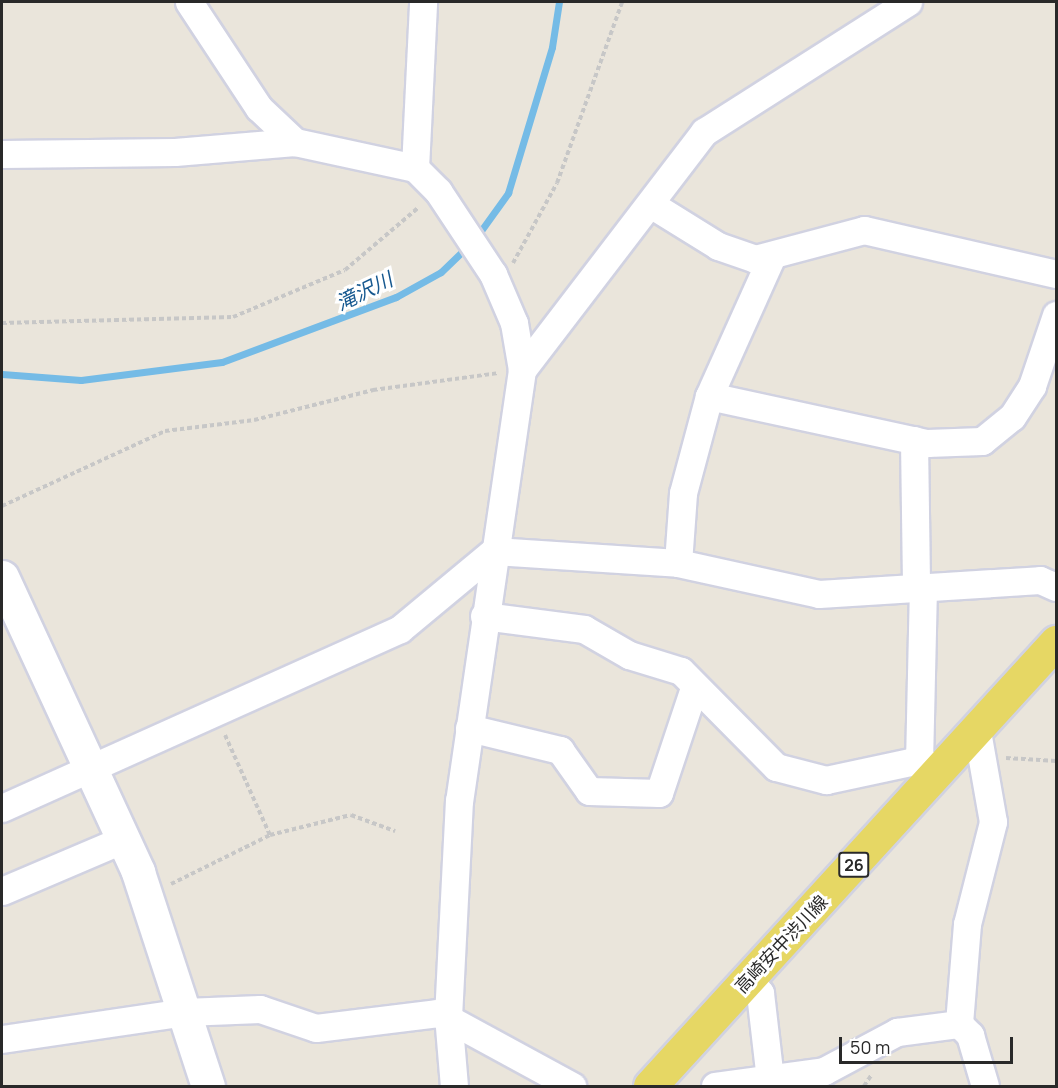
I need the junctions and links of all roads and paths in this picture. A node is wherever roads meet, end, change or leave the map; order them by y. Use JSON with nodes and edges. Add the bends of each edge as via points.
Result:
{"nodes":[{"id":1,"x":189,"y":2,"type":"edge"},
{"id":2,"x":423,"y":2,"type":"edge"},
{"id":3,"x":622,"y":2,"type":"edge"},
{"id":4,"x":908,"y":2,"type":"edge"},
{"id":5,"x":295,"y":142,"type":"junction"},
{"id":6,"x":2,"y":154,"type":"edge"},
{"id":7,"x":415,"y":168,"type":"junction"},
{"id":8,"x":438,"y":191,"type":"junction"},
{"id":9,"x":652,"y":205,"type":"junction"},
{"id":10,"x":771,"y":258,"type":"junction"},
{"id":11,"x":1056,"y":274,"type":"edge"},
{"id":12,"x":495,"y":279,"type":"junction"},
{"id":13,"x":1056,"y":315,"type":"edge"},
{"id":14,"x":2,"y":323,"type":"edge"},
{"id":15,"x":522,"y":370,"type":"junction"},
{"id":16,"x":709,"y":396,"type":"junction"},
{"id":17,"x":914,"y":440,"type":"junction"},
{"id":18,"x":2,"y":506,"type":"edge"},
{"id":19,"x":494,"y":551,"type":"junction"},
{"id":20,"x":678,"y":563,"type":"junction"},
{"id":21,"x":2,"y":577,"type":"edge"},
{"id":22,"x":1056,"y":587,"type":"edge"},
{"id":23,"x":919,"y":588,"type":"junction"},
{"id":24,"x":484,"y":616,"type":"junction"},
{"id":25,"x":1056,"y":642,"type":"edge"},
{"id":26,"x":694,"y":688,"type":"junction"},
{"id":27,"x":215,"y":712,"type":"junction"},
{"id":28,"x":469,"y":728,"type":"junction"},
{"id":29,"x":981,"y":744,"type":"junction"},
{"id":30,"x":1056,"y":761,"type":"edge"},
{"id":31,"x":932,"y":765,"type":"junction"},
{"id":32,"x":93,"y":766,"type":"junction"},
{"id":33,"x":2,"y":808,"type":"edge"},
{"id":34,"x":395,"y":831,"type":"dead end"},
{"id":35,"x":270,"y":835,"type":"junction"},
{"id":36,"x":124,"y":839,"type":"junction"},
{"id":37,"x":2,"y":891,"type":"edge"},
{"id":38,"x":146,"y":896,"type":"junction"},
{"id":39,"x":748,"y":979,"type":"junction"},
{"id":40,"x":184,"y":1012,"type":"junction"},
{"id":41,"x":448,"y":1014,"type":"junction"},
{"id":42,"x":959,"y":1024,"type":"junction"},
{"id":43,"x":2,"y":1039,"type":"edge"},
{"id":44,"x":770,"y":1079,"type":"junction"},
{"id":45,"x":208,"y":1086,"type":"edge"},
{"id":46,"x":454,"y":1086,"type":"edge"},
{"id":47,"x":572,"y":1086,"type":"edge"},
{"id":48,"x":650,"y":1086,"type":"edge"},
{"id":49,"x":715,"y":1086,"type":"edge"},
{"id":50,"x":985,"y":1086,"type":"edge"}],
"edges":[{"from":1,"to":5,"type":"street","via":[[258,108]]},
{"from":2,"to":7,"type":"street"},
{"from":3,"to":12,"type":"path","via":[[557,183]]},
{"from":4,"to":9,"type":"street","via":[[704,132]]},
{"from":5,"to":6,"type":"street","via":[[175,152]]},
{"from":5,"to":7,"type":"street"},
{"from":7,"to":8,"type":"street"},
{"from":8,"to":12,"type":"street"},
{"from":8,"to":14,"type":"path","via":[[345,270],[233,317]]},
{"from":9,"to":10,"type":"street","via":[[718,246],[755,259]]},
{"from":9,"to":15,"type":"street"},
{"from":10,"to":11,"type":"street","via":[[864,230]]},
{"from":10,"to":16,"type":"street"},
{"from":12,"to":15,"type":"street","via":[[514,323]]},
{"from":13,"to":17,"type":"street","via":[[1032,387],[1011,417],[982,441],[949,445]]},
{"from":15,"to":18,"type":"path","via":[[372,390],[254,420],[165,431]]},
{"from":15,"to":19,"type":"street"},
{"from":16,"to":17,"type":"street"},
{"from":16,"to":20,"type":"street","via":[[683,494]]},
{"from":17,"to":23,"type":"street"},
{"from":19,"to":20,"type":"street"},
{"from":19,"to":24,"type":"street"},
{"from":19,"to":27,"type":"street","via":[[400,628]]},
{"from":20,"to":23,"type":"street","via":[[819,594]]},
{"from":21,"to":32,"type":"street"},
{"from":22,"to":23,"type":"street","via":[[1040,580]]},
{"from":23,"to":31,"type":"street"},
{"from":24,"to":26,"type":"street","via":[[584,629],[629,655],[681,671]]},
{"from":24,"to":28,"type":"street"},
{"from":25,"to":29,"type":"main road","name":"高崎安中渋川線","number":"26"},
{"from":26,"to":28,"type":"street","via":[[659,793],[590,791],[560,750]]},
{"from":26,"to":31,"type":"street","via":[[776,767],[826,780]]},
{"from":27,"to":32,"type":"street"},
{"from":27,"to":35,"type":"path"},
{"from":28,"to":41,"type":"street","via":[[459,800]]},
{"from":29,"to":30,"type":"path"},
{"from":29,"to":31,"type":"main road","name":"高崎安中渋川線","number":"26"},
{"from":29,"to":42,"type":"street","via":[[993,822],[967,924]]},
{"from":31,"to":39,"type":"main road","name":"高崎安中渋川線","number":"26"},
{"from":32,"to":33,"type":"street"},
{"from":32,"to":36,"type":"street"},
{"from":34,"to":35,"type":"path","via":[[351,815]]},
{"from":35,"to":38,"type":"path"},
{"from":36,"to":37,"type":"street"},
{"from":36,"to":38,"type":"street"},
{"from":38,"to":40,"type":"street"},
{"from":39,"to":44,"type":"street","via":[[760,993]]},
{"from":39,"to":48,"type":"main road","name":"高崎安中渋川線","number":"26"},
{"from":40,"to":41,"type":"street","via":[[260,1009],[316,1028]]},
{"from":40,"to":43,"type":"street"},
{"from":40,"to":45,"type":"street"},
{"from":41,"to":46,"type":"street"},
{"from":41,"to":47,"type":"street"},
{"from":42,"to":44,"type":"street","via":[[897,1032],[824,1071]]},
{"from":42,"to":50,"type":"street","via":[[970,1035]]},
{"from":44,"to":49,"type":"street"}]}
